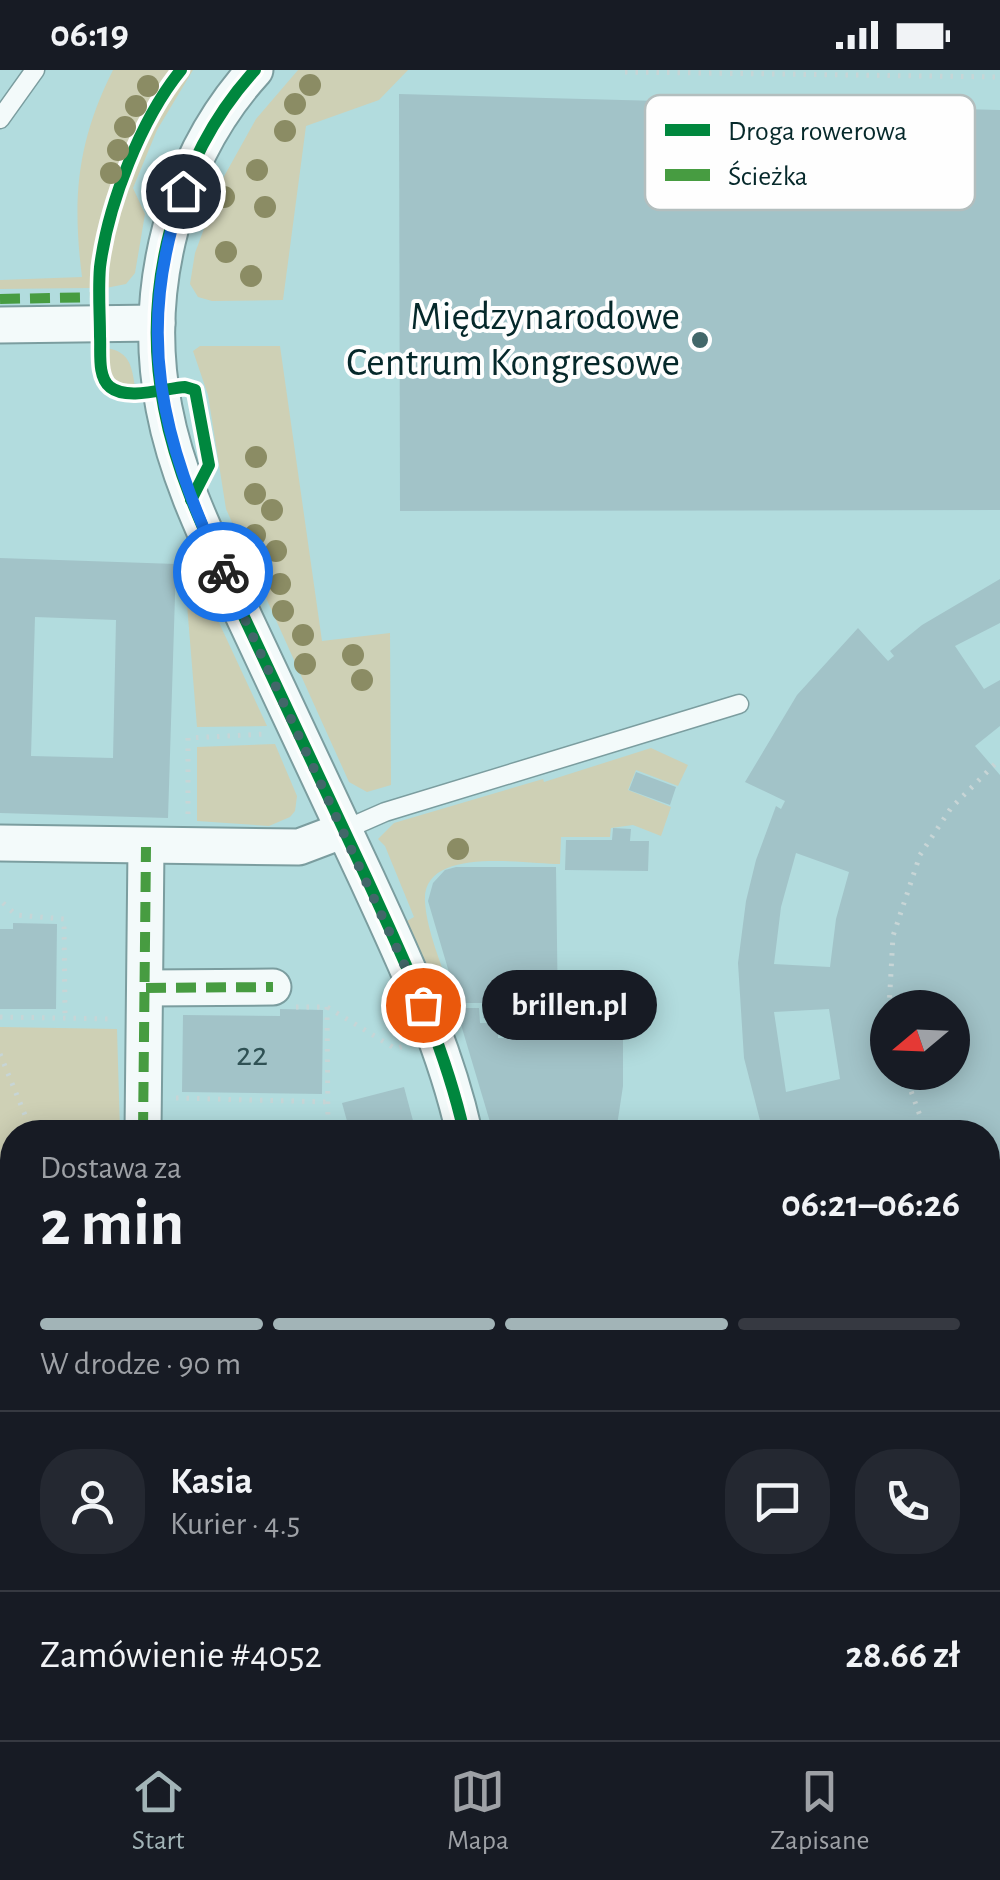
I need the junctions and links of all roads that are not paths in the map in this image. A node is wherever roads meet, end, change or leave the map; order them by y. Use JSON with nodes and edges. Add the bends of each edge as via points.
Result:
{"nodes":[{"id":1,"x":35,"y":70,"type":"edge"},
{"id":2,"x":255,"y":70,"type":"edge"},
{"id":3,"x":0,"y":119,"type":"edge"},
{"id":4,"x":157,"y":323,"type":"junction"},
{"id":5,"x":0,"y":324,"type":"edge"},
{"id":6,"x":739,"y":704,"type":"dead end"},
{"id":7,"x":344,"y":830,"type":"junction"},
{"id":8,"x":0,"y":842,"type":"edge"},
{"id":9,"x":146,"y":847,"type":"junction"},
{"id":10,"x":273,"y":987,"type":"dead end"},
{"id":11,"x":145,"y":1004,"type":"junction"},
{"id":12,"x":142,"y":1120,"type":"edge"},
{"id":13,"x":460,"y":1120,"type":"edge"}],
"edges":[{"from":1,"to":3,"type":"lane"},
{"from":2,"to":4,"type":"street","via":[[226,106],[183,191],[164,260]]},
{"from":4,"to":5,"type":"street"},
{"from":4,"to":7,"type":"street","via":[[164,410],[183,478]]},
{"from":6,"to":7,"type":"lane"},
{"from":7,"to":9,"type":"street","via":[[299,847]]},
{"from":7,"to":13,"type":"street","via":[[436,1037]]},
{"from":8,"to":9,"type":"street"},
{"from":9,"to":11,"type":"street"},
{"from":10,"to":11,"type":"street"},
{"from":11,"to":12,"type":"street"}]}
